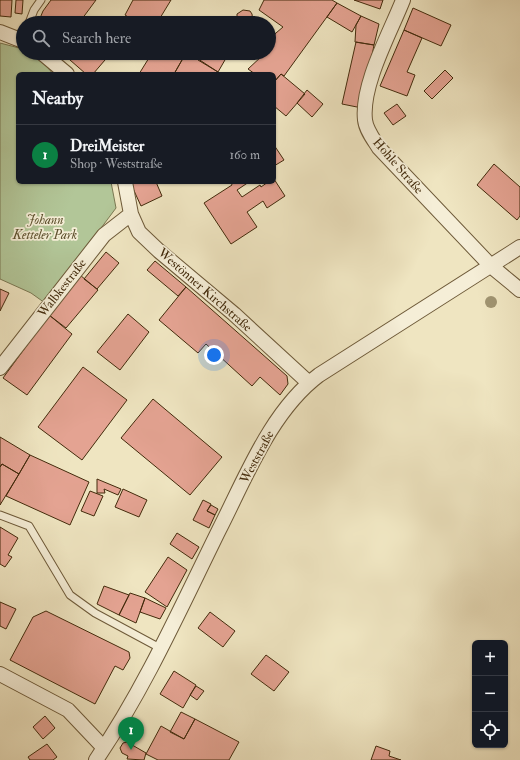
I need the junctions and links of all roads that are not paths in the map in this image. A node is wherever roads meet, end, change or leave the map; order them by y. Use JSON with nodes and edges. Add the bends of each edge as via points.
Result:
{"nodes":[{"id":1,"x":41,"y":0,"type":"edge"},
{"id":2,"x":403,"y":0,"type":"edge"},
{"id":3,"x":32,"y":16,"type":"edge"},
{"id":4,"x":0,"y":32,"type":"edge"},
{"id":5,"x":16,"y":35,"type":"edge"},
{"id":6,"x":50,"y":60,"type":"edge"},
{"id":7,"x":65,"y":72,"type":"edge"},
{"id":8,"x":125,"y":184,"type":"edge"},
{"id":9,"x":131,"y":214,"type":"junction"},
{"id":10,"x":520,"y":247,"type":"edge"},
{"id":11,"x":491,"y":266,"type":"junction"},
{"id":12,"x":520,"y":290,"type":"edge"},
{"id":13,"x":0,"y":368,"type":"edge"},
{"id":14,"x":309,"y":383,"type":"junction"},
{"id":15,"x":0,"y":515,"type":"edge"},
{"id":16,"x":160,"y":648,"type":"junction"},
{"id":17,"x":0,"y":674,"type":"edge"},
{"id":18,"x":104,"y":748,"type":"junction"},
{"id":19,"x":96,"y":760,"type":"edge"}],
"edges":[{"from":1,"to":3,"type":"lane"},
{"from":2,"to":11,"type":"street","name":"Hohle Straße","via":[[374,70],[365,102],[366,127],[379,148]]},
{"from":4,"to":5,"type":"street"},
{"from":6,"to":7,"type":"street"},
{"from":8,"to":9,"type":"street","name":"Westönner Kirchstraße"},
{"from":9,"to":13,"type":"street","name":"Walbkestraße","via":[[104,235]]},
{"from":9,"to":14,"type":"street","name":"Westönner Kirchstraße","via":[[139,232],[159,251],[234,314]]},
{"from":10,"to":11,"type":"street","name":"Weststraße"},
{"from":11,"to":12,"type":"street","name":"Hohle Straße"},
{"from":11,"to":14,"type":"street","name":"Weststraße"},
{"from":14,"to":16,"type":"street","name":"Weststraße","via":[[276,422]]},
{"from":15,"to":16,"type":"lane","via":[[29,526],[70,595],[95,613]]},
{"from":16,"to":18,"type":"street","name":"Weststraße","via":[[131,705]]},
{"from":17,"to":18,"type":"street","via":[[68,710]]},
{"from":18,"to":19,"type":"street","name":"Weststraße"}]}
